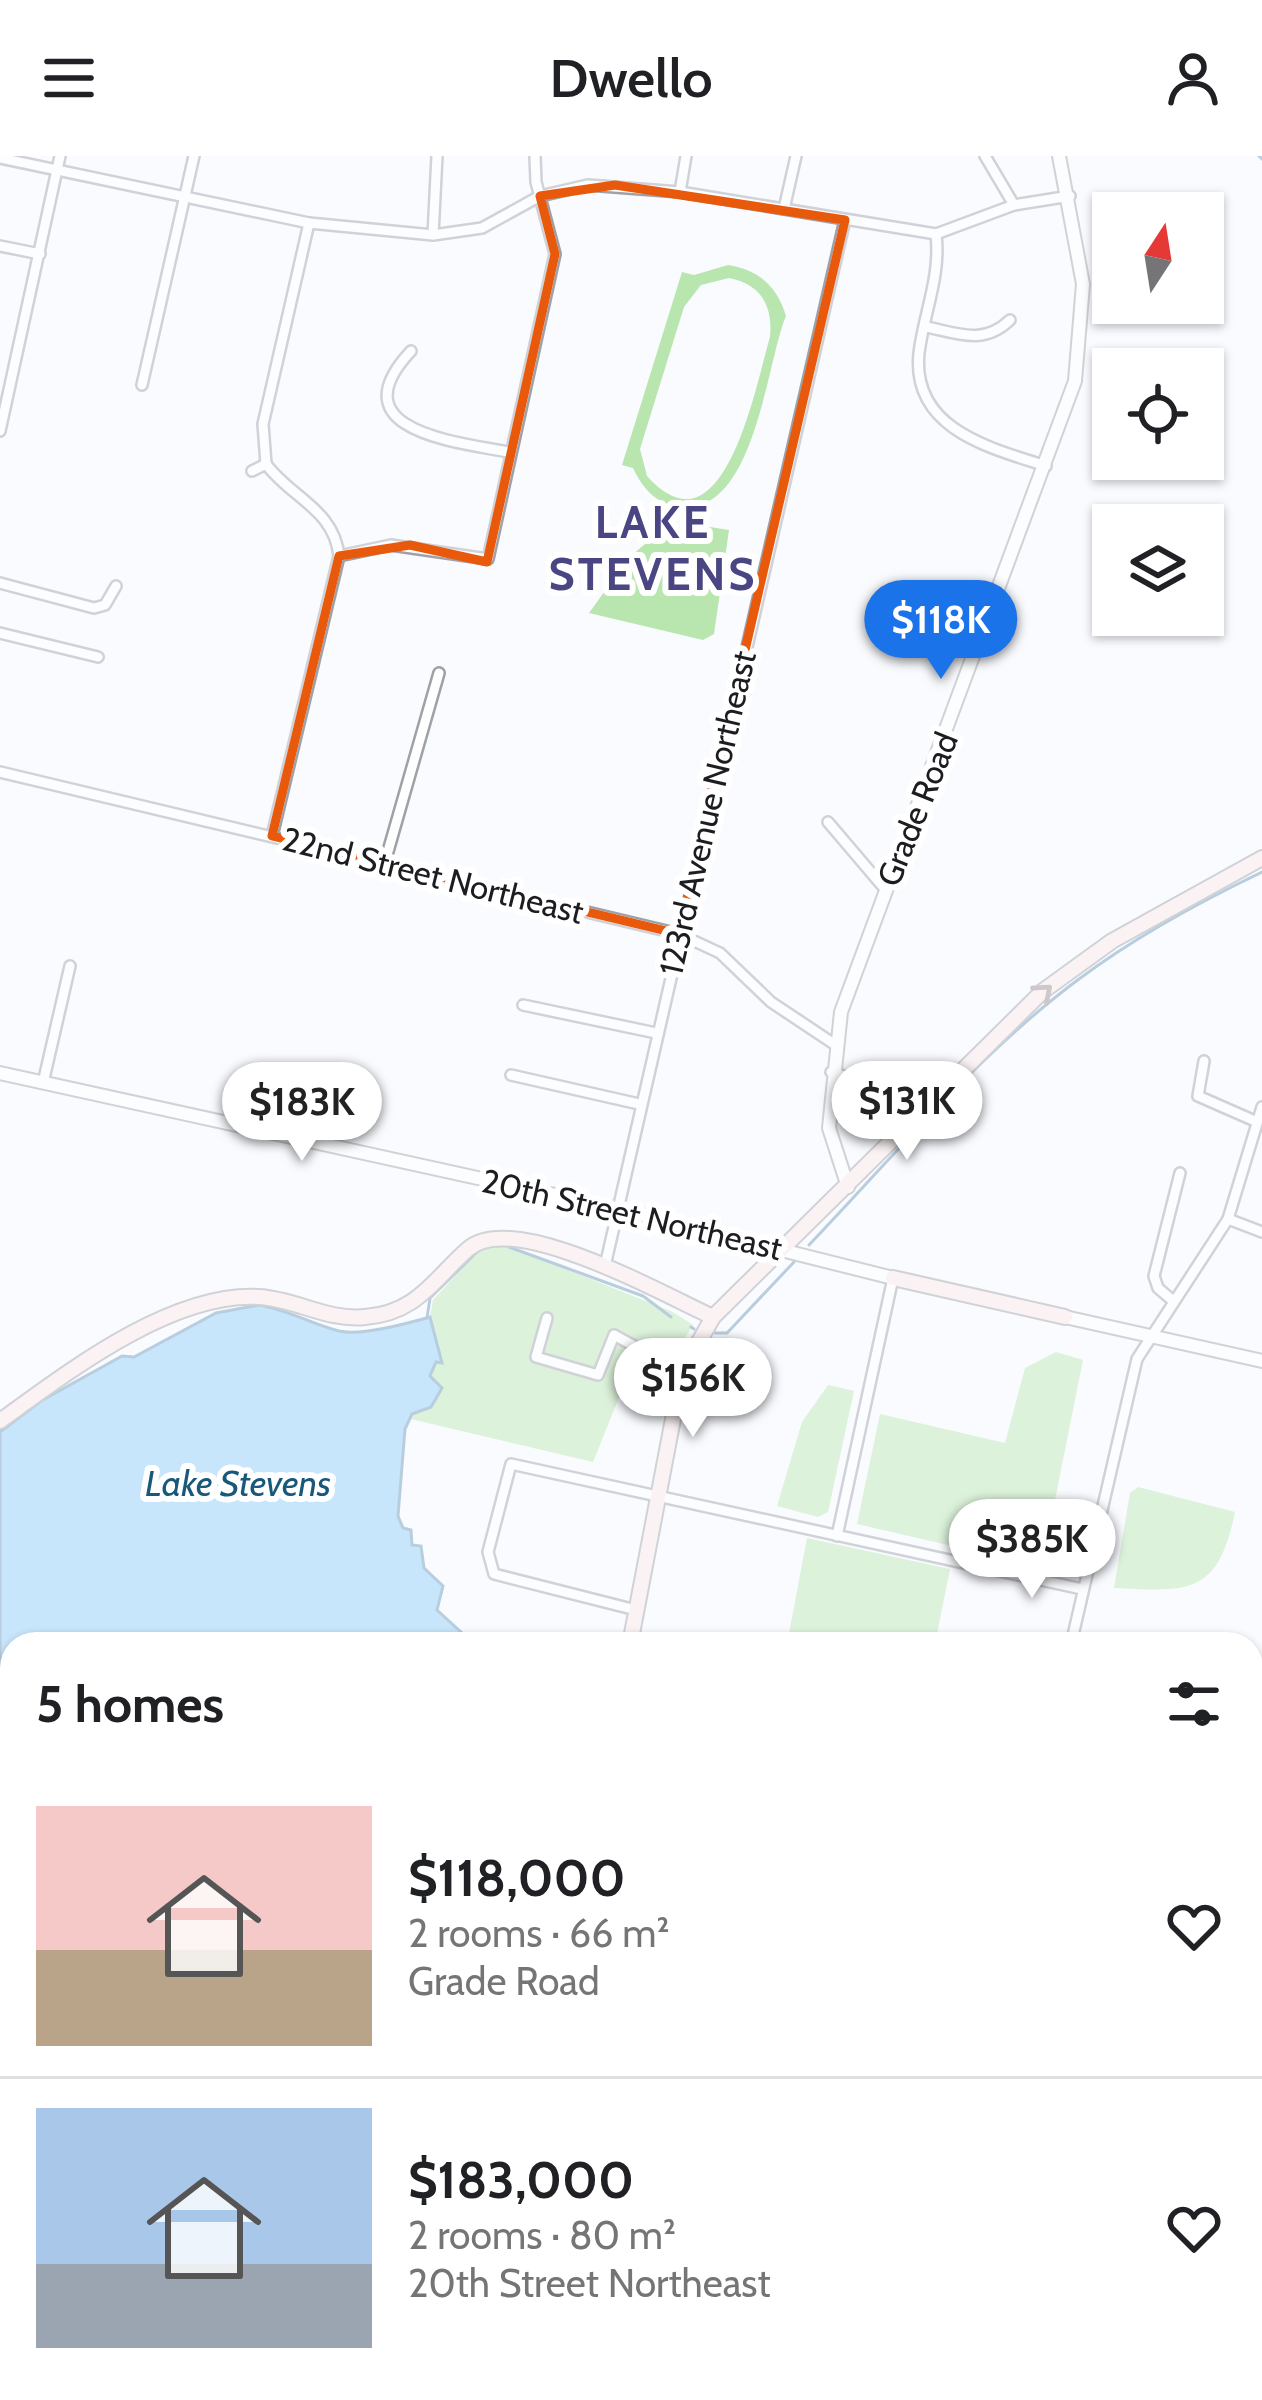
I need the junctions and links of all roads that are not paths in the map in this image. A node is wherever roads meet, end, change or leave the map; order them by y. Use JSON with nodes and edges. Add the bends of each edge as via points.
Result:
{"nodes":[{"id":1,"x":60,"y":156,"type":"edge"},
{"id":2,"x":194,"y":156,"type":"edge"},
{"id":3,"x":436,"y":156,"type":"edge"},
{"id":4,"x":535,"y":156,"type":"edge"},
{"id":5,"x":686,"y":156,"type":"edge"},
{"id":6,"x":796,"y":156,"type":"edge"},
{"id":7,"x":986,"y":156,"type":"edge"},
{"id":8,"x":1059,"y":156,"type":"edge"},
{"id":9,"x":0,"y":158,"type":"edge"},
{"id":10,"x":58,"y":173,"type":"junction"},
{"id":11,"x":680,"y":191,"type":"junction"},
{"id":12,"x":184,"y":196,"type":"junction"},
{"id":13,"x":540,"y":196,"type":"junction"},
{"id":14,"x":1070,"y":196,"type":"junction"},
{"id":15,"x":1014,"y":205,"type":"junction"},
{"id":16,"x":784,"y":209,"type":"junction"},
{"id":17,"x":845,"y":220,"type":"junction"},
{"id":18,"x":309,"y":223,"type":"junction"},
{"id":19,"x":937,"y":234,"type":"junction"},
{"id":20,"x":433,"y":235,"type":"junction"},
{"id":21,"x":0,"y":246,"type":"edge"},
{"id":22,"x":40,"y":254,"type":"junction"},
{"id":23,"x":1010,"y":320,"type":"dead end"},
{"id":24,"x":927,"y":327,"type":"junction"},
{"id":25,"x":410,"y":351,"type":"dead end"},
{"id":26,"x":0,"y":373,"type":"edge"},
{"id":27,"x":13,"y":376,"type":"junction"},
{"id":28,"x":142,"y":385,"type":"dead end"},
{"id":29,"x":0,"y":431,"type":"edge"},
{"id":30,"x":508,"y":452,"type":"junction"},
{"id":31,"x":266,"y":464,"type":"junction"},
{"id":32,"x":1046,"y":466,"type":"junction"},
{"id":33,"x":252,"y":471,"type":"dead end"},
{"id":34,"x":339,"y":556,"type":"junction"},
{"id":35,"x":0,"y":583,"type":"edge"},
{"id":36,"x":116,"y":586,"type":"dead end"},
{"id":37,"x":879,"y":608,"type":"dead end"},
{"id":38,"x":888,"y":620,"type":"dead end"},
{"id":39,"x":952,"y":631,"type":"dead end"},
{"id":40,"x":0,"y":633,"type":"edge"},
{"id":41,"x":979,"y":644,"type":"junction"},
{"id":42,"x":98,"y":657,"type":"dead end"},
{"id":43,"x":439,"y":673,"type":"dead end"},
{"id":44,"x":0,"y":772,"type":"edge"},
{"id":45,"x":828,"y":822,"type":"dead end"},
{"id":46,"x":272,"y":836,"type":"junction"},
{"id":47,"x":1262,"y":858,"type":"edge"},
{"id":48,"x":385,"y":862,"type":"junction"},
{"id":49,"x":885,"y":889,"type":"junction"},
{"id":50,"x":679,"y":934,"type":"junction"},
{"id":51,"x":70,"y":966,"type":"dead end"},
{"id":52,"x":523,"y":1005,"type":"dead end"},
{"id":53,"x":656,"y":1034,"type":"junction"},
{"id":54,"x":834,"y":1044,"type":"junction"},
{"id":55,"x":1204,"y":1061,"type":"dead end"},
{"id":56,"x":0,"y":1072,"type":"edge"},
{"id":57,"x":831,"y":1072,"type":"junction"},
{"id":58,"x":512,"y":1075,"type":"dead end"},
{"id":59,"x":44,"y":1083,"type":"junction"},
{"id":60,"x":930,"y":1103,"type":"junction"},
{"id":61,"x":638,"y":1104,"type":"junction"},
{"id":62,"x":1262,"y":1107,"type":"edge"},
{"id":63,"x":1255,"y":1121,"type":"junction"},
{"id":64,"x":1180,"y":1173,"type":"dead end"},
{"id":65,"x":848,"y":1187,"type":"junction"},
{"id":66,"x":614,"y":1208,"type":"junction"},
{"id":67,"x":1228,"y":1220,"type":"junction"},
{"id":68,"x":1262,"y":1232,"type":"edge"},
{"id":69,"x":796,"y":1251,"type":"junction"},
{"id":70,"x":605,"y":1267,"type":"junction"},
{"id":71,"x":893,"y":1278,"type":"junction"},
{"id":72,"x":1172,"y":1300,"type":"junction"},
{"id":73,"x":713,"y":1317,"type":"junction"},
{"id":74,"x":1065,"y":1317,"type":"joint"},
{"id":75,"x":547,"y":1318,"type":"dead end"},
{"id":76,"x":1148,"y":1336,"type":"junction"},
{"id":77,"x":1262,"y":1361,"type":"edge"},
{"id":78,"x":682,"y":1372,"type":"junction"},
{"id":79,"x":0,"y":1421,"type":"edge"},
{"id":80,"x":657,"y":1494,"type":"junction"},
{"id":81,"x":837,"y":1536,"type":"junction"},
{"id":82,"x":1082,"y":1589,"type":"junction"},
{"id":83,"x":636,"y":1610,"type":"junction"},
{"id":84,"x":632,"y":1632,"type":"edge"},
{"id":85,"x":1073,"y":1632,"type":"edge"}],
"edges":[{"from":1,"to":10,"type":"street"},
{"from":2,"to":12,"type":"street"},
{"from":3,"to":20,"type":"street"},
{"from":4,"to":13,"type":"street"},
{"from":5,"to":11,"type":"street"},
{"from":6,"to":16,"type":"street"},
{"from":7,"to":15,"type":"street"},
{"from":8,"to":14,"type":"street","name":"Grade Road"},
{"from":9,"to":10,"type":"street"},
{"from":10,"to":12,"type":"street"},
{"from":10,"to":22,"type":"street"},
{"from":11,"to":13,"type":"street","via":[[588,185]]},
{"from":11,"to":16,"type":"street"},
{"from":12,"to":18,"type":"street"},
{"from":12,"to":28,"type":"street"},
{"from":13,"to":20,"type":"street","via":[[482,227]]},
{"from":13,"to":30,"type":"street","via":[[555,254]]},
{"from":14,"to":15,"type":"street"},
{"from":14,"to":32,"type":"street","name":"Grade Road","via":[[1084,323],[1075,381]]},
{"from":15,"to":19,"type":"street"},
{"from":16,"to":17,"type":"street"},
{"from":17,"to":19,"type":"street"},
{"from":17,"to":50,"type":"street","name":"123rd Avenue Northeast"},
{"from":18,"to":20,"type":"street"},
{"from":18,"to":31,"type":"street","via":[[263,424]]},
{"from":19,"to":24,"type":"street","via":[[940,263]]},
{"from":21,"to":22,"type":"street"},
{"from":22,"to":27,"type":"street"},
{"from":23,"to":24,"type":"street","via":[[974,338]]},
{"from":24,"to":32,"type":"street","via":[[920,373],[939,416],[964,436]]},
{"from":25,"to":30,"type":"street","via":[[395,372],[393,417],[418,434]]},
{"from":26,"to":27,"type":"street"},
{"from":27,"to":29,"type":"street"},
{"from":30,"to":34,"type":"street","via":[[488,559],[410,545]]},
{"from":31,"to":33,"type":"street"},
{"from":31,"to":34,"type":"street","via":[[328,522]]},
{"from":32,"to":41,"type":"street","name":"Grade Road"},
{"from":34,"to":46,"type":"street"},
{"from":35,"to":36,"type":"street","via":[[94,608]]},
{"from":37,"to":38,"type":"street","via":[[899,597],[938,619],[916,630]]},
{"from":39,"to":41,"type":"street"},
{"from":40,"to":42,"type":"street"},
{"from":41,"to":49,"type":"street","name":"Grade Road"},
{"from":43,"to":48,"type":"street"},
{"from":44,"to":46,"type":"street","name":"22nd Street Northeast"},
{"from":45,"to":49,"type":"street"},
{"from":46,"to":48,"type":"street","name":"22nd Street Northeast"},
{"from":60,"to":47,"type":"main road","one_way":true,"via":[[1073,968]]},
{"from":48,"to":50,"type":"street","name":"22nd Street Northeast"},
{"from":49,"to":54,"type":"street","name":"Grade Road"},
{"from":50,"to":53,"type":"street","name":"123rd Avenue Northeast"},
{"from":50,"to":54,"type":"street","name":"22nd Street Northeast","via":[[720,953],[770,1002]]},
{"from":51,"to":59,"type":"street"},
{"from":52,"to":53,"type":"street"},
{"from":53,"to":61,"type":"street","name":"123rd Avenue Northeast"},
{"from":54,"to":57,"type":"street","name":"Grade Road"},
{"from":55,"to":63,"type":"street","via":[[1198,1096]]},
{"from":56,"to":59,"type":"street","name":"20th Street Northeast"},
{"from":57,"to":60,"type":"street"},
{"from":57,"to":65,"type":"street","name":"Grade Road","via":[[830,1128]]},
{"from":58,"to":61,"type":"street"},
{"from":59,"to":66,"type":"street","name":"20th Street Northeast"},
{"from":60,"to":65,"type":"main road"},
{"from":61,"to":66,"type":"street","name":"123rd Avenue Northeast"},
{"from":62,"to":63,"type":"street"},
{"from":63,"to":67,"type":"street"},
{"from":64,"to":72,"type":"street","via":[[1154,1276]]},
{"from":65,"to":69,"type":"main road"},
{"from":66,"to":69,"type":"street","name":"20th Street Northeast"},
{"from":66,"to":70,"type":"street","name":"123rd Avenue Northeast"},
{"from":67,"to":68,"type":"street"},
{"from":67,"to":72,"type":"street"},
{"from":69,"to":71,"type":"street","name":"20th Street Northeast"},
{"from":69,"to":73,"type":"main road"},
{"from":70,"to":73,"type":"main road"},
{"from":70,"to":79,"type":"main road","via":[[491,1237],[467,1249],[418,1300],[387,1314],[346,1318],[255,1297],[214,1301],[111,1345]]},
{"from":71,"to":74,"type":"main road","name":"20th Street Northeast"},
{"from":71,"to":81,"type":"street"},
{"from":72,"to":76,"type":"street"},
{"from":73,"to":78,"type":"main road"},
{"from":74,"to":76,"type":"street","name":"20th Street Northeast"},
{"from":75,"to":78,"type":"street","via":[[536,1358],[598,1375],[614,1335]]},
{"from":76,"to":77,"type":"street","name":"20th Street Northeast"},
{"from":76,"to":82,"type":"street","via":[[1125,1398]]},
{"from":78,"to":80,"type":"main road"},
{"from":80,"to":81,"type":"street"},
{"from":80,"to":83,"type":"main road"},
{"from":80,"to":83,"type":"street","via":[[511,1464],[488,1552],[494,1574]]},
{"from":81,"to":82,"type":"street"},
{"from":82,"to":85,"type":"street"},
{"from":83,"to":84,"type":"main road"}]}
